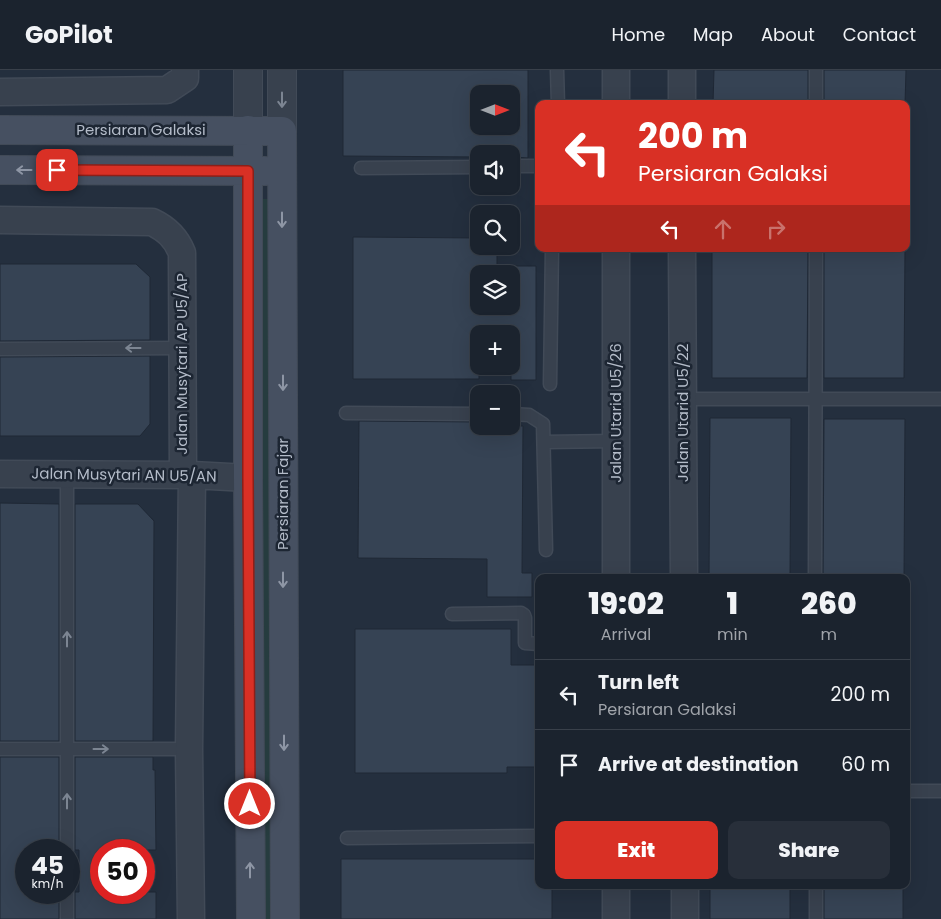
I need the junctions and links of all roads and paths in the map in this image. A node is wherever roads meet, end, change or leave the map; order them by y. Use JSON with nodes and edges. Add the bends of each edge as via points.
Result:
{"nodes":[{"id":1,"x":248,"y":70,"type":"edge"},
{"id":2,"x":282,"y":70,"type":"edge"},
{"id":3,"x":557,"y":70,"type":"edge"},
{"id":4,"x":616,"y":70,"type":"edge"},
{"id":5,"x":682,"y":70,"type":"edge"},
{"id":6,"x":816,"y":70,"type":"edge"},
{"id":7,"x":184,"y":74,"type":"edge"},
{"id":8,"x":10,"y":84,"type":"edge"},
{"id":9,"x":558,"y":100,"type":"edge"},
{"id":10,"x":616,"y":100,"type":"edge"},
{"id":11,"x":682,"y":100,"type":"edge"},
{"id":12,"x":816,"y":100,"type":"edge"},
{"id":13,"x":0,"y":130,"type":"edge"},
{"id":14,"x":248,"y":130,"type":"junction"},
{"id":15,"x":282,"y":131,"type":"junction"},
{"id":16,"x":520,"y":166,"type":"edge"},
{"id":17,"x":535,"y":166,"type":"edge"},
{"id":18,"x":470,"y":167,"type":"edge"},
{"id":19,"x":361,"y":168,"type":"dead end"},
{"id":20,"x":0,"y":170,"type":"edge"},
{"id":21,"x":248,"y":171,"type":"junction"},
{"id":22,"x":282,"y":172,"type":"junction"},
{"id":23,"x":0,"y":220,"type":"edge"},
{"id":24,"x":552,"y":252,"type":"edge"},
{"id":25,"x":616,"y":252,"type":"edge"},
{"id":26,"x":682,"y":252,"type":"edge"},
{"id":27,"x":816,"y":252,"type":"edge"},
{"id":28,"x":182,"y":348,"type":"junction"},
{"id":29,"x":0,"y":349,"type":"edge"},
{"id":30,"x":550,"y":384,"type":"dead end"},
{"id":31,"x":683,"y":399,"type":"junction"},
{"id":32,"x":815,"y":399,"type":"junction"},
{"id":33,"x":941,"y":399,"type":"edge"},
{"id":34,"x":346,"y":413,"type":"dead end"},
{"id":35,"x":470,"y":414,"type":"edge"},
{"id":36,"x":520,"y":414,"type":"edge"},
{"id":37,"x":616,"y":441,"type":"junction"},
{"id":38,"x":545,"y":442,"type":"junction"},
{"id":39,"x":0,"y":474,"type":"edge"},
{"id":40,"x":67,"y":474,"type":"junction"},
{"id":41,"x":187,"y":475,"type":"junction"},
{"id":42,"x":248,"y":478,"type":"junction"},
{"id":43,"x":546,"y":550,"type":"dead end"},
{"id":44,"x":616,"y":574,"type":"edge"},
{"id":45,"x":684,"y":574,"type":"edge"},
{"id":46,"x":815,"y":574,"type":"edge"},
{"id":47,"x":452,"y":614,"type":"dead end"},
{"id":48,"x":535,"y":644,"type":"edge"},
{"id":49,"x":0,"y":749,"type":"edge"},
{"id":50,"x":67,"y":749,"type":"junction"},
{"id":51,"x":189,"y":749,"type":"junction"},
{"id":52,"x":910,"y":791,"type":"edge"},
{"id":53,"x":941,"y":791,"type":"edge"},
{"id":54,"x":535,"y":836,"type":"edge"},
{"id":55,"x":347,"y":838,"type":"dead end"},
{"id":56,"x":67,"y":839,"type":"edge"},
{"id":57,"x":616,"y":889,"type":"edge"},
{"id":58,"x":685,"y":889,"type":"edge"},
{"id":59,"x":816,"y":889,"type":"edge"},
{"id":60,"x":67,"y":904,"type":"edge"},
{"id":61,"x":67,"y":919,"type":"edge"},
{"id":62,"x":191,"y":919,"type":"edge"},
{"id":63,"x":251,"y":919,"type":"edge"},
{"id":64,"x":284,"y":919,"type":"edge"},
{"id":65,"x":616,"y":919,"type":"edge"},
{"id":66,"x":685,"y":919,"type":"edge"},
{"id":67,"x":816,"y":919,"type":"edge"}],
"edges":[{"from":1,"to":14,"type":"street"},
{"from":2,"to":15,"type":"street","name":"Persiaran Fajar","one_way":true},
{"from":3,"to":9,"type":"lane"},
{"from":4,"to":10,"type":"street"},
{"from":5,"to":11,"type":"street"},
{"from":6,"to":12,"type":"lane"},
{"from":7,"to":8,"type":"street","via":[[167,90]]},
{"from":13,"to":14,"type":"main road","name":"Persiaran Galaksi"},
{"from":14,"to":15,"type":"main road","name":"Persiaran Galaksi"},
{"from":14,"to":21,"type":"main road"},
{"from":15,"to":22,"type":"main road","name":"Persiaran Fajar"},
{"from":16,"to":17,"type":"lane"},
{"from":18,"to":19,"type":"lane"},
{"from":21,"to":20,"type":"main road","one_way":true},
{"from":21,"to":22,"type":"main road"},
{"from":21,"to":42,"type":"main road"},
{"from":22,"to":64,"type":"main road","name":"Persiaran Fajar","one_way":true},
{"from":23,"to":28,"type":"street","name":"Jalan Musytari AP U5/AP","via":[[152,222],[171,234],[182,253]]},
{"from":24,"to":30,"type":"lane"},
{"from":25,"to":37,"type":"street","name":"Jalan Utarid U5/26"},
{"from":26,"to":31,"type":"street","name":"Jalan Utarid U5/22"},
{"from":27,"to":32,"type":"lane"},
{"from":28,"to":29,"type":"lane","one_way":true},
{"from":28,"to":41,"type":"street","name":"Jalan Musytari AP U5/AP"},
{"from":31,"to":32,"type":"lane"},
{"from":31,"to":45,"type":"street","name":"Jalan Utarid U5/22"},
{"from":32,"to":33,"type":"lane"},
{"from":32,"to":46,"type":"lane"},
{"from":34,"to":35,"type":"lane"},
{"from":36,"to":38,"type":"lane","via":[[529,414],[543,424]]},
{"from":37,"to":38,"type":"lane"},
{"from":37,"to":44,"type":"street","name":"Jalan Utarid U5/26"},
{"from":38,"to":43,"type":"lane"},
{"from":39,"to":40,"type":"street","name":"Jalan Musytari AN U5/AN"},
{"from":40,"to":41,"type":"street","name":"Jalan Musytari AN U5/AN"},
{"from":50,"to":40,"type":"lane","one_way":true},
{"from":41,"to":42,"type":"street","name":"Jalan Musytari AN U5/AN"},
{"from":41,"to":51,"type":"street","name":"Jalan Musytari AP U5/AP"},
{"from":63,"to":42,"type":"main road","one_way":true},
{"from":47,"to":48,"type":"lane","via":[[524,615],[524,643]]},
{"from":49,"to":50,"type":"lane"},
{"from":50,"to":51,"type":"lane","one_way":true},
{"from":56,"to":50,"type":"lane","one_way":true},
{"from":51,"to":62,"type":"street","name":"Jalan Musytari AP U5/AP"},
{"from":52,"to":53,"type":"lane"},
{"from":54,"to":55,"type":"lane"},
{"from":57,"to":65,"type":"street"},
{"from":58,"to":66,"type":"street"},
{"from":59,"to":67,"type":"lane"},
{"from":60,"to":61,"type":"lane"}]}
